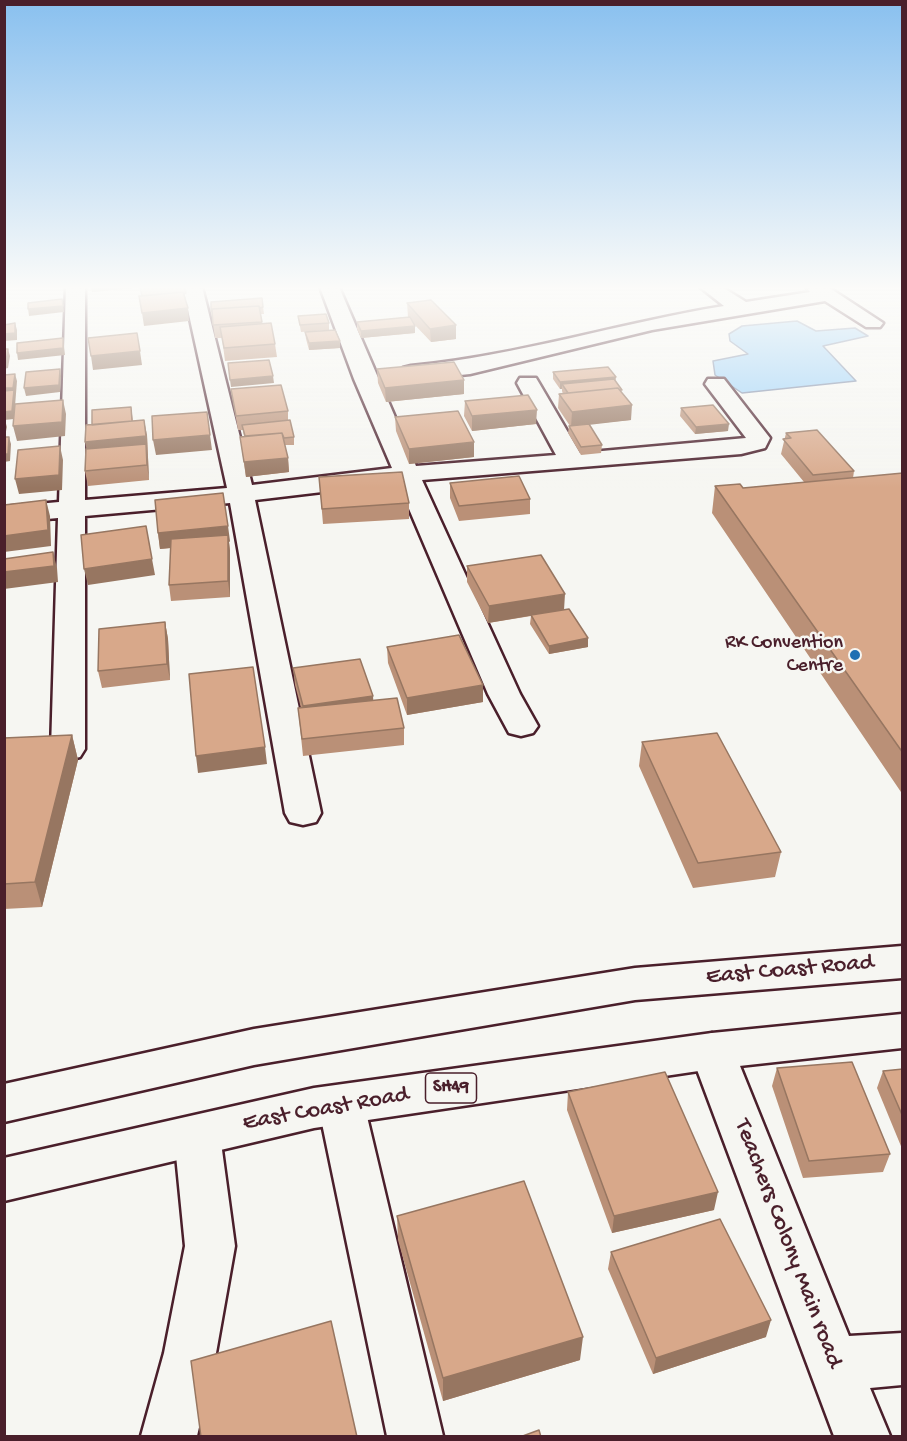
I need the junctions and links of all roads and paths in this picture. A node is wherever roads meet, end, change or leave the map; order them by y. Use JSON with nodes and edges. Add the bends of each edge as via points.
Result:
{"nodes":[{"id":1,"x":74,"y":354,"type":"edge"},
{"id":2,"x":208,"y":354,"type":"edge"},
{"id":3,"x":355,"y":354,"type":"edge"},
{"id":4,"x":530,"y":354,"type":"edge"},
{"id":5,"x":365,"y":379,"type":"junction"},
{"id":6,"x":528,"y":383,"type":"dead end"},
{"id":7,"x":716,"y":384,"type":"dead end"},
{"id":8,"x":572,"y":461,"type":"junction"},
{"id":9,"x":408,"y":474,"type":"junction"},
{"id":10,"x":241,"y":494,"type":"junction"},
{"id":11,"x":72,"y":509,"type":"junction"},
{"id":12,"x":4,"y":516,"type":"edge"},
{"id":13,"x":521,"y":726,"type":"dead end"},
{"id":14,"x":68,"y":749,"type":"edge"},
{"id":15,"x":303,"y":813,"type":"dead end"},
{"id":16,"x":903,"y":962,"type":"edge"},
{"id":17,"x":903,"y":1031,"type":"edge"},
{"id":18,"x":712,"y":1051,"type":"junction"},
{"id":19,"x":4,"y":1103,"type":"edge"},
{"id":20,"x":341,"y":1104,"type":"junction"},
{"id":21,"x":197,"y":1135,"type":"junction"},
{"id":22,"x":4,"y":1180,"type":"edge"},
{"id":23,"x":903,"y":1359,"type":"edge"},
{"id":24,"x":834,"y":1364,"type":"junction"},
{"id":25,"x":169,"y":1437,"type":"edge"},
{"id":26,"x":416,"y":1437,"type":"edge"},
{"id":27,"x":861,"y":1437,"type":"edge"}],
"edges":[{"from":1,"to":11,"type":"street"},
{"from":2,"to":10,"type":"street"},
{"from":3,"to":5,"type":"street"},
{"from":4,"to":5,"type":"street","via":[[470,367]]},
{"from":5,"to":9,"type":"street"},
{"from":6,"to":8,"type":"street"},
{"from":7,"to":8,"type":"street","via":[[754,431],[756,442],[741,447]]},
{"from":8,"to":9,"type":"street"},
{"from":9,"to":10,"type":"street"},
{"from":9,"to":13,"type":"street"},
{"from":10,"to":11,"type":"street"},
{"from":10,"to":15,"type":"street"},
{"from":11,"to":12,"type":"street"},
{"from":11,"to":14,"type":"street"},
{"from":16,"to":19,"type":"street","name":"East Coast Road","via":[[635,984],[254,1047]]},
{"from":17,"to":18,"type":"street","name":"East Coast Road","number":"SH49"},
{"from":18,"to":20,"type":"street","name":"East Coast Road","number":"SH49"},
{"from":18,"to":24,"type":"street","name":"Teachers Colony Main road"},
{"from":20,"to":21,"type":"street","name":"East Coast Road","number":"SH49"},
{"from":20,"to":26,"type":"street"},
{"from":21,"to":22,"type":"street","name":"East Coast Road","number":"SH49"},
{"from":21,"to":25,"type":"street","via":[[210,1246]]},
{"from":23,"to":24,"type":"street"},
{"from":24,"to":27,"type":"street","name":"Teachers Colony Main road"}]}
